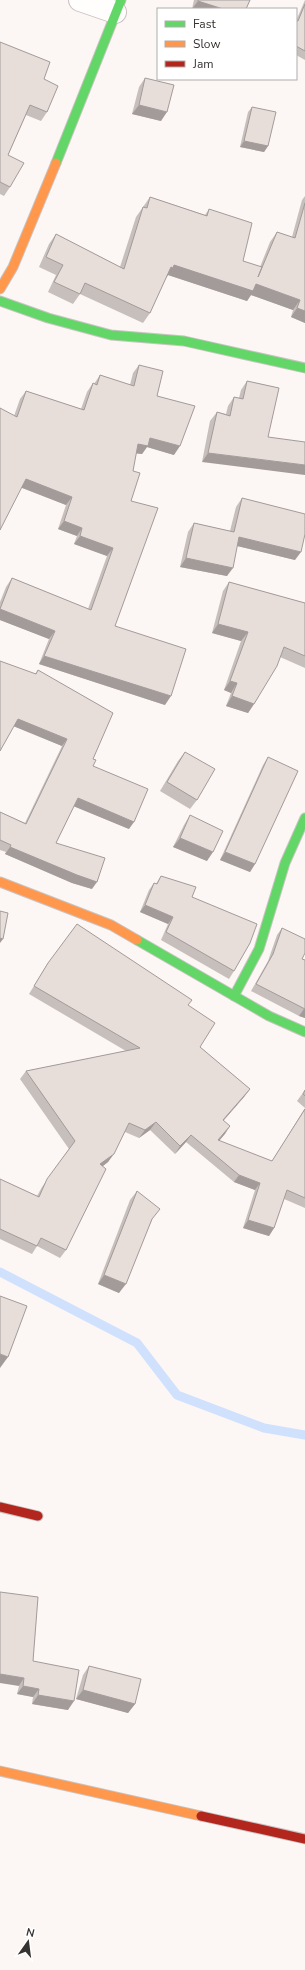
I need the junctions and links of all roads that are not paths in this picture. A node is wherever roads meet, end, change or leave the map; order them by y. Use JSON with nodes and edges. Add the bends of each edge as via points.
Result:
{"nodes":[{"id":1,"x":80,"y":0,"type":"edge"},
{"id":2,"x":118,"y":6,"type":"edge"},
{"id":3,"x":0,"y":290,"type":"edge"},
{"id":4,"x":0,"y":301,"type":"edge"},
{"id":5,"x":305,"y":368,"type":"edge"},
{"id":6,"x":305,"y":818,"type":"edge"},
{"id":7,"x":0,"y":882,"type":"edge"},
{"id":8,"x":234,"y":996,"type":"junction"},
{"id":9,"x":305,"y":1032,"type":"edge"},
{"id":10,"x":0,"y":1507,"type":"edge"},
{"id":11,"x":38,"y":1516,"type":"dead end"},
{"id":12,"x":0,"y":1771,"type":"edge"},
{"id":13,"x":305,"y":1839,"type":"edge"}],
"edges":[{"from":1,"to":2,"type":"street"},
{"from":2,"to":3,"type":"street","via":[[28,232]]},
{"from":4,"to":5,"type":"street","via":[[48,318],[111,335],[184,341]]},
{"from":6,"to":8,"type":"street","via":[[297,831],[281,872],[261,943]]},
{"from":7,"to":8,"type":"street","via":[[111,925]]},
{"from":8,"to":9,"type":"street","via":[[269,1016]]},
{"from":10,"to":11,"type":"street"},
{"from":12,"to":13,"type":"street"}]}
